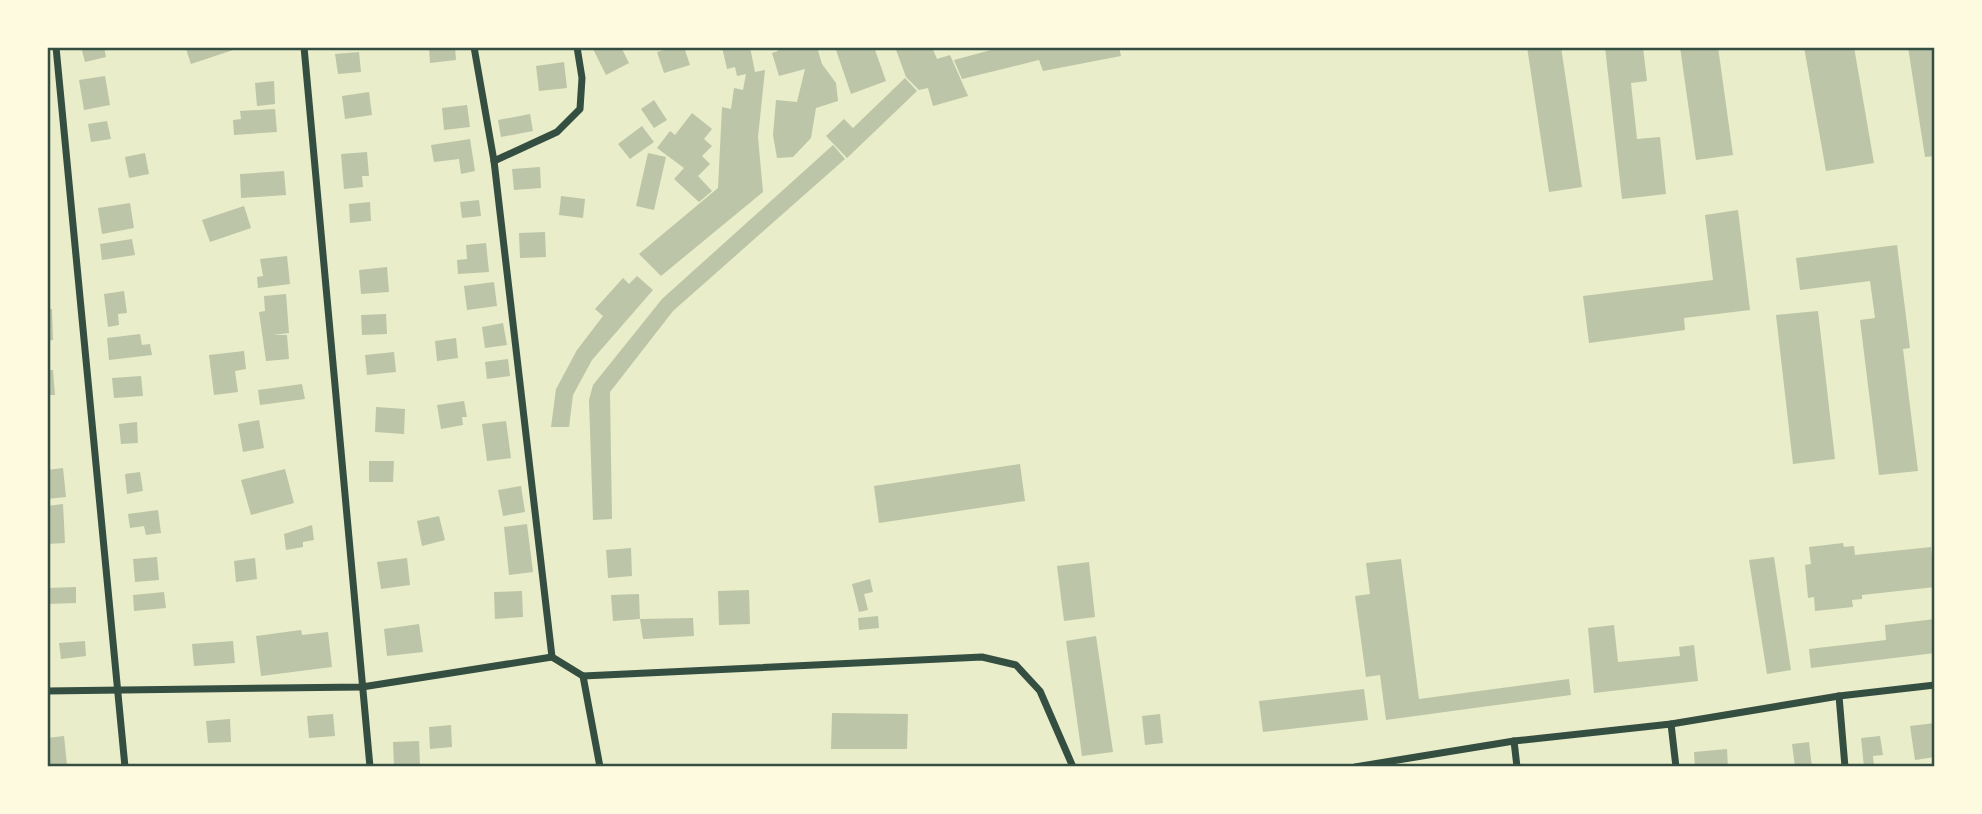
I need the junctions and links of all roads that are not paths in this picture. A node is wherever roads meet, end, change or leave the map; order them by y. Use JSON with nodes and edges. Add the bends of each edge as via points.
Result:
{"nodes":[{"id":1,"x":56,"y":47,"type":"edge"},
{"id":2,"x":304,"y":47,"type":"edge"},
{"id":3,"x":474,"y":47,"type":"edge"},
{"id":4,"x":577,"y":47,"type":"edge"},
{"id":5,"x":494,"y":161,"type":"junction"},
{"id":6,"x":552,"y":657,"type":"junction"},
{"id":7,"x":583,"y":676,"type":"junction"},
{"id":8,"x":1935,"y":685,"type":"edge"},
{"id":9,"x":362,"y":687,"type":"junction"},
{"id":10,"x":118,"y":689,"type":"junction"},
{"id":11,"x":47,"y":691,"type":"edge"},
{"id":12,"x":1839,"y":696,"type":"junction"},
{"id":13,"x":1671,"y":724,"type":"junction"},
{"id":14,"x":1514,"y":741,"type":"junction"},
{"id":15,"x":125,"y":767,"type":"edge"},
{"id":16,"x":370,"y":767,"type":"edge"},
{"id":17,"x":600,"y":767,"type":"edge"},
{"id":18,"x":1073,"y":767,"type":"edge"},
{"id":19,"x":1355,"y":767,"type":"edge"},
{"id":20,"x":1517,"y":767,"type":"edge"},
{"id":21,"x":1676,"y":767,"type":"edge"},
{"id":22,"x":1845,"y":767,"type":"edge"}],
"edges":[{"from":1,"to":10,"type":"street"},
{"from":2,"to":9,"type":"street"},
{"from":3,"to":5,"type":"street"},
{"from":4,"to":5,"type":"street","via":[[580,109],[556,132]]},
{"from":5,"to":6,"type":"street"},
{"from":6,"to":7,"type":"street"},
{"from":6,"to":9,"type":"street"},
{"from":7,"to":17,"type":"street"},
{"from":7,"to":18,"type":"street","via":[[982,657],[1016,665],[1040,691]]},
{"from":8,"to":12,"type":"street"},
{"from":9,"to":10,"type":"street"},
{"from":9,"to":16,"type":"street"},
{"from":10,"to":11,"type":"street"},
{"from":10,"to":15,"type":"street"},
{"from":12,"to":13,"type":"street"},
{"from":12,"to":22,"type":"street"},
{"from":13,"to":14,"type":"street"},
{"from":13,"to":21,"type":"street"},
{"from":14,"to":19,"type":"street"},
{"from":14,"to":20,"type":"street"}]}
